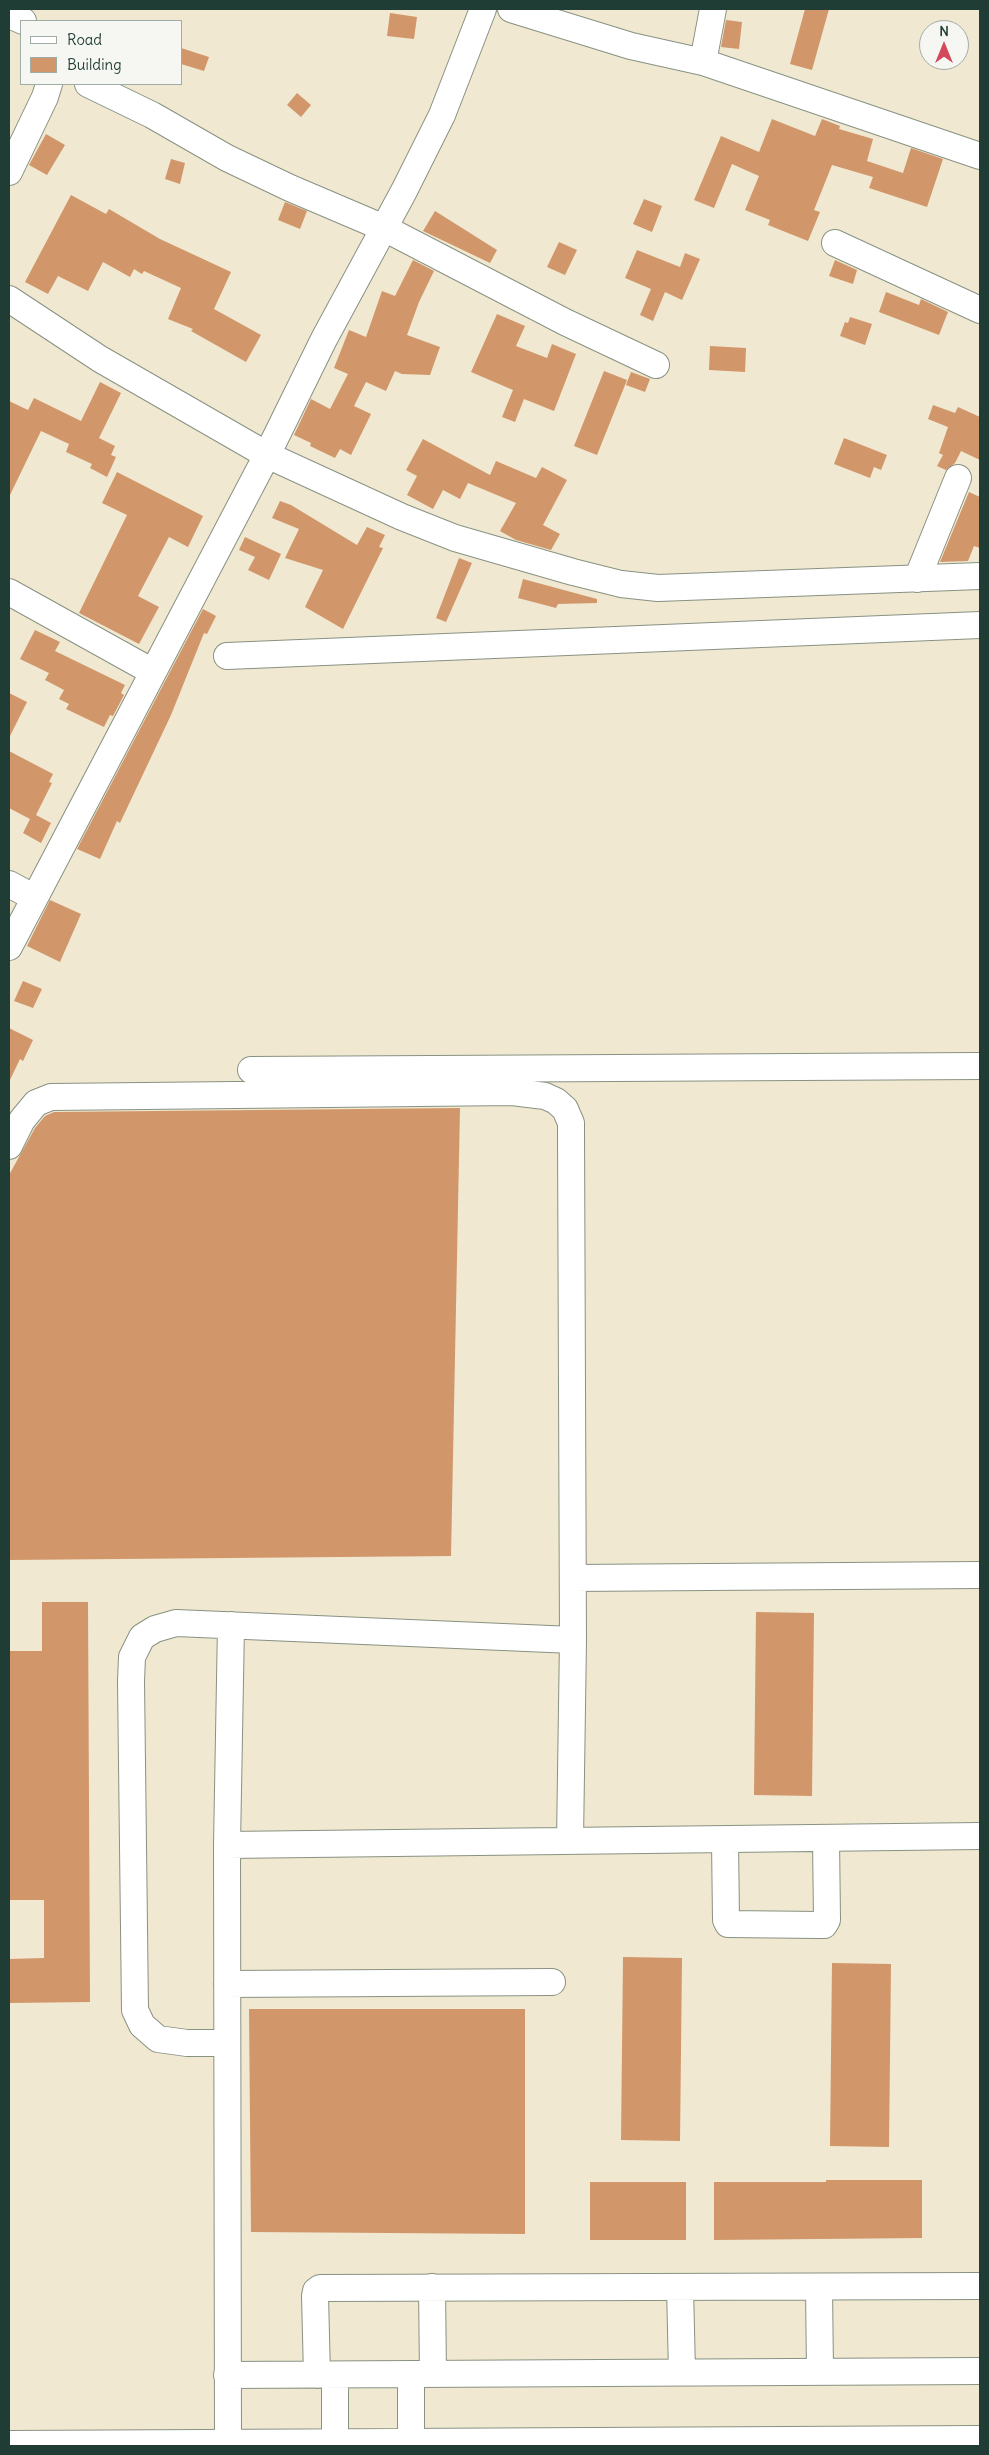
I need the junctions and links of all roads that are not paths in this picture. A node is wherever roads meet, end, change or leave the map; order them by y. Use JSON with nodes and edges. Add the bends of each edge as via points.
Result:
{"nodes":[{"id":1,"x":483,"y":9,"type":"edge"},
{"id":2,"x":511,"y":9,"type":"edge"},
{"id":3,"x":713,"y":9,"type":"edge"},
{"id":4,"x":9,"y":15,"type":"edge"},
{"id":5,"x":21,"y":20,"type":"edge"},
{"id":6,"x":703,"y":62,"type":"junction"},
{"id":7,"x":49,"y":85,"type":"edge"},
{"id":8,"x":90,"y":85,"type":"edge"},
{"id":9,"x":980,"y":156,"type":"edge"},
{"id":10,"x":9,"y":172,"type":"edge"},
{"id":11,"x":384,"y":228,"type":"junction"},
{"id":12,"x":835,"y":243,"type":"dead end"},
{"id":13,"x":9,"y":300,"type":"edge"},
{"id":14,"x":980,"y":310,"type":"edge"},
{"id":15,"x":656,"y":365,"type":"dead end"},
{"id":16,"x":268,"y":454,"type":"junction"},
{"id":17,"x":958,"y":478,"type":"dead end"},
{"id":18,"x":980,"y":576,"type":"edge"},
{"id":19,"x":917,"y":579,"type":"junction"},
{"id":20,"x":9,"y":592,"type":"edge"},
{"id":21,"x":980,"y":624,"type":"edge"},
{"id":22,"x":227,"y":656,"type":"dead end"},
{"id":23,"x":153,"y":672,"type":"junction"},
{"id":24,"x":9,"y":884,"type":"edge"},
{"id":25,"x":33,"y":897,"type":"junction"},
{"id":26,"x":9,"y":947,"type":"edge"},
{"id":27,"x":980,"y":1066,"type":"edge"},
{"id":28,"x":251,"y":1070,"type":"dead end"},
{"id":29,"x":9,"y":1146,"type":"edge"},
{"id":30,"x":980,"y":1575,"type":"edge"},
{"id":31,"x":573,"y":1578,"type":"junction"},
{"id":32,"x":231,"y":1626,"type":"junction"},
{"id":33,"x":573,"y":1640,"type":"junction"},
{"id":34,"x":980,"y":1836,"type":"edge"},
{"id":35,"x":826,"y":1838,"type":"junction"},
{"id":36,"x":570,"y":1840,"type":"junction"},
{"id":37,"x":725,"y":1840,"type":"junction"},
{"id":38,"x":227,"y":1845,"type":"junction"},
{"id":39,"x":552,"y":1982,"type":"dead end"},
{"id":40,"x":227,"y":1984,"type":"junction"},
{"id":41,"x":227,"y":2043,"type":"junction"},
{"id":42,"x":980,"y":2286,"type":"edge"},
{"id":43,"x":432,"y":2287,"type":"junction"},
{"id":44,"x":680,"y":2287,"type":"junction"},
{"id":45,"x":819,"y":2287,"type":"junction"},
{"id":46,"x":980,"y":2371,"type":"edge"},
{"id":47,"x":682,"y":2372,"type":"junction"},
{"id":48,"x":820,"y":2372,"type":"junction"},
{"id":49,"x":422,"y":2374,"type":"junction"},
{"id":50,"x":326,"y":2375,"type":"junction"},
{"id":51,"x":227,"y":2376,"type":"junction"},
{"id":52,"x":980,"y":2438,"type":"edge"},
{"id":53,"x":335,"y":2442,"type":"junction"},
{"id":54,"x":411,"y":2442,"type":"junction"},
{"id":55,"x":9,"y":2444,"type":"edge"},
{"id":56,"x":228,"y":2444,"type":"edge"}],
"edges":[{"from":1,"to":11,"type":"street","via":[[442,115]]},
{"from":2,"to":6,"type":"street","via":[[631,46]]},
{"from":3,"to":6,"type":"street"},
{"from":4,"to":5,"type":"street"},
{"from":6,"to":9,"type":"street"},
{"from":7,"to":10,"type":"street"},
{"from":8,"to":11,"type":"street","via":[[236,162]]},
{"from":11,"to":15,"type":"street","via":[[565,322]]},
{"from":11,"to":16,"type":"street","via":[[324,339]]},
{"from":12,"to":14,"type":"street"},
{"from":13,"to":16,"type":"street","via":[[100,359]]},
{"from":16,"to":19,"type":"street","via":[[402,517],[455,538],[621,584],[690,588]]},
{"from":16,"to":23,"type":"street"},
{"from":17,"to":19,"type":"street"},
{"from":18,"to":19,"type":"street"},
{"from":20,"to":23,"type":"street"},
{"from":21,"to":22,"type":"street"},
{"from":23,"to":25,"type":"street"},
{"from":24,"to":25,"type":"street"},
{"from":25,"to":26,"type":"street"},
{"from":27,"to":28,"type":"street"},
{"from":29,"to":31,"type":"street","via":[[22,1120],[36,1103],[51,1097],[512,1092],[532,1093],[556,1101],[565,1109],[571,1133]]},
{"from":30,"to":31,"type":"street"},
{"from":31,"to":33,"type":"street"},
{"from":32,"to":33,"type":"street"},
{"from":32,"to":38,"type":"street"},
{"from":32,"to":41,"type":"street","via":[[176,1623],[155,1629],[142,1637],[132,1657],[130,1681],[135,2010],[142,2025],[158,2039]]},
{"from":33,"to":36,"type":"street"},
{"from":34,"to":35,"type":"street"},
{"from":35,"to":37,"type":"street"},
{"from":35,"to":37,"type":"street","via":[[827,1920],[819,1926],[728,1924]]},
{"from":36,"to":37,"type":"street"},
{"from":36,"to":38,"type":"street"},
{"from":38,"to":40,"type":"street"},
{"from":39,"to":40,"type":"street"},
{"from":40,"to":41,"type":"street"},
{"from":41,"to":51,"type":"street"},
{"from":42,"to":45,"type":"street"},
{"from":43,"to":44,"type":"street"},
{"from":43,"to":49,"type":"street"},
{"from":43,"to":50,"type":"street","via":[[320,2288],[316,2291]]},
{"from":44,"to":45,"type":"street"},
{"from":44,"to":47,"type":"street"},
{"from":45,"to":48,"type":"street"},
{"from":46,"to":48,"type":"street"},
{"from":47,"to":48,"type":"street"},
{"from":47,"to":49,"type":"street"},
{"from":49,"to":50,"type":"street"},
{"from":49,"to":54,"type":"street"},
{"from":50,"to":51,"type":"street"},
{"from":50,"to":53,"type":"street"},
{"from":51,"to":56,"type":"street"},
{"from":52,"to":54,"type":"street"},
{"from":53,"to":54,"type":"street"},
{"from":53,"to":56,"type":"street"},
{"from":55,"to":56,"type":"street"}]}
